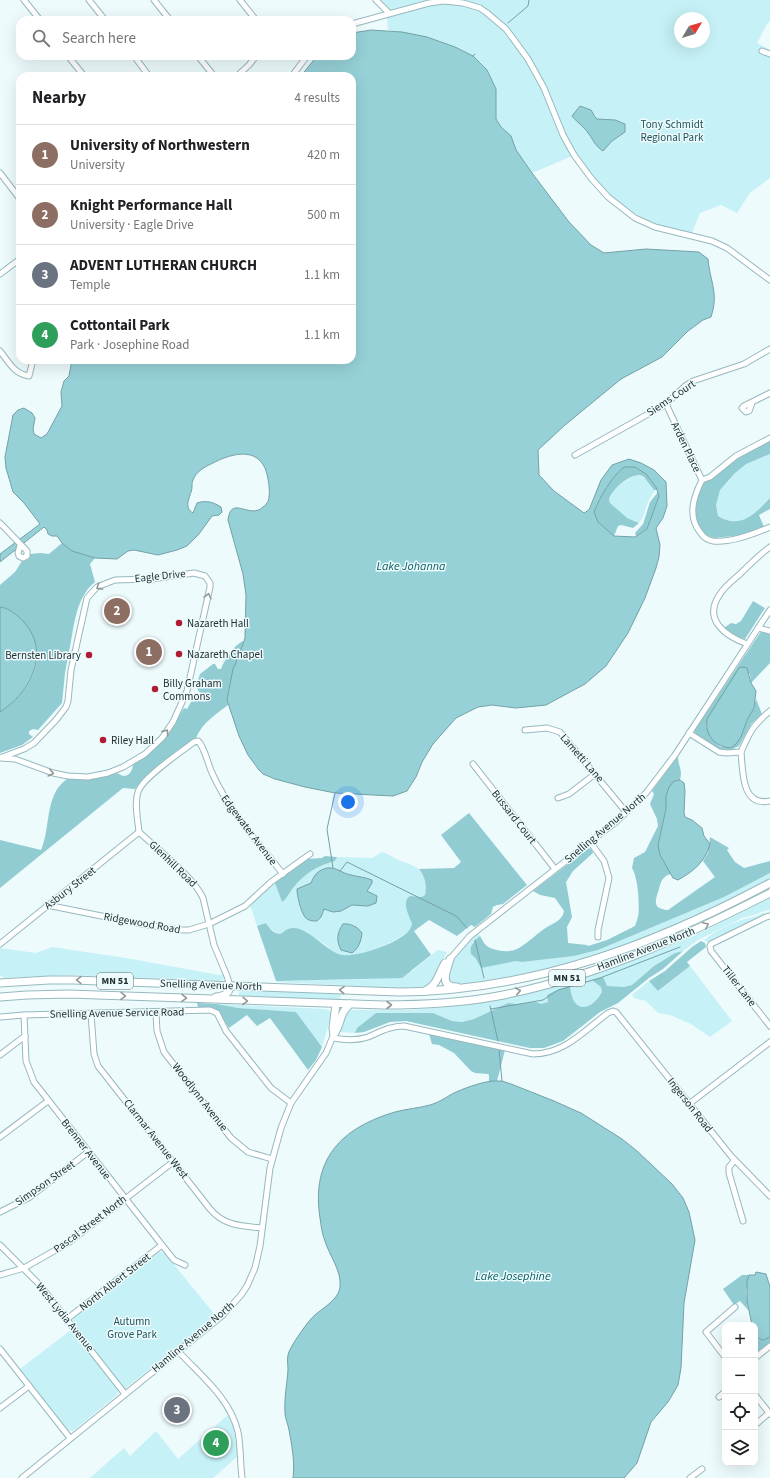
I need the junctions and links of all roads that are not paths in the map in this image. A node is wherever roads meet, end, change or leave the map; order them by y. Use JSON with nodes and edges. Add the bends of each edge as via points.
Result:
{"nodes":[{"id":1,"x":24,"y":0,"type":"edge"},
{"id":2,"x":89,"y":0,"type":"edge"},
{"id":3,"x":154,"y":0,"type":"edge"},
{"id":4,"x":240,"y":0,"type":"edge"},
{"id":5,"x":376,"y":0,"type":"edge"},
{"id":6,"x":388,"y":13,"type":"junction"},
{"id":7,"x":37,"y":16,"type":"edge"},
{"id":8,"x":102,"y":16,"type":"edge"},
{"id":9,"x":167,"y":16,"type":"edge"},
{"id":10,"x":253,"y":16,"type":"edge"},
{"id":11,"x":356,"y":23,"type":"edge"},
{"id":12,"x":762,"y":51,"type":"dead end"},
{"id":13,"x":770,"y":54,"type":"edge"},
{"id":14,"x":71,"y":60,"type":"edge"},
{"id":15,"x":137,"y":60,"type":"edge"},
{"id":16,"x":201,"y":60,"type":"edge"},
{"id":17,"x":253,"y":60,"type":"edge"},
{"id":18,"x":304,"y":60,"type":"edge"},
{"id":19,"x":81,"y":72,"type":"edge"},
{"id":20,"x":146,"y":72,"type":"edge"},
{"id":21,"x":211,"y":72,"type":"edge"},
{"id":22,"x":241,"y":72,"type":"edge"},
{"id":23,"x":295,"y":72,"type":"edge"},
{"id":24,"x":0,"y":173,"type":"edge"},
{"id":25,"x":16,"y":194,"type":"edge"},
{"id":26,"x":16,"y":262,"type":"edge"},
{"id":27,"x":0,"y":274,"type":"edge"},
{"id":28,"x":770,"y":280,"type":"edge"},
{"id":29,"x":770,"y":349,"type":"edge"},
{"id":30,"x":0,"y":351,"type":"edge"},
{"id":31,"x":32,"y":364,"type":"edge"},
{"id":32,"x":770,"y":394,"type":"edge"},
{"id":33,"x":752,"y":403,"type":"dead end"},
{"id":34,"x":666,"y":404,"type":"junction"},
{"id":35,"x":770,"y":438,"type":"edge"},
{"id":36,"x":575,"y":455,"type":"dead end"},
{"id":37,"x":702,"y":480,"type":"junction"},
{"id":38,"x":0,"y":523,"type":"edge"},
{"id":39,"x":770,"y":528,"type":"edge"},
{"id":40,"x":18,"y":544,"type":"dead end"},
{"id":41,"x":770,"y":547,"type":"edge"},
{"id":42,"x":770,"y":610,"type":"edge"},
{"id":43,"x":758,"y":628,"type":"junction"},
{"id":44,"x":770,"y":631,"type":"edge"},
{"id":45,"x":747,"y":644,"type":"junction"},
{"id":46,"x":770,"y":711,"type":"edge"},
{"id":47,"x":525,"y":730,"type":"dead end"},
{"id":48,"x":689,"y":733,"type":"junction"},
{"id":49,"x":198,"y":741,"type":"joint"},
{"id":50,"x":15,"y":752,"type":"junction"},
{"id":51,"x":741,"y":752,"type":"junction"},
{"id":52,"x":0,"y":758,"type":"edge"},
{"id":53,"x":14,"y":760,"type":"junction"},
{"id":54,"x":473,"y":764,"type":"dead end"},
{"id":55,"x":595,"y":774,"type":"junction"},
{"id":56,"x":558,"y":798,"type":"dead end"},
{"id":57,"x":770,"y":801,"type":"edge"},
{"id":58,"x":626,"y":812,"type":"junction"},
{"id":59,"x":139,"y":832,"type":"junction"},
{"id":60,"x":590,"y":842,"type":"junction"},
{"id":61,"x":310,"y":854,"type":"dead end"},
{"id":62,"x":555,"y":869,"type":"junction"},
{"id":63,"x":283,"y":874,"type":"junction"},
{"id":64,"x":770,"y":883,"type":"edge"},
{"id":65,"x":770,"y":893,"type":"edge"},
{"id":66,"x":47,"y":905,"type":"junction"},
{"id":67,"x":770,"y":916,"type":"edge"},
{"id":68,"x":209,"y":924,"type":"junction"},
{"id":69,"x":598,"y":937,"type":"dead end"},
{"id":70,"x":0,"y":944,"type":"edge"},
{"id":71,"x":710,"y":946,"type":"joint"},
{"id":72,"x":450,"y":959,"type":"junction"},
{"id":73,"x":0,"y":983,"type":"edge"},
{"id":74,"x":230,"y":986,"type":"junction"},
{"id":75,"x":484,"y":986,"type":"junction"},
{"id":76,"x":423,"y":992,"type":"junction"},
{"id":77,"x":0,"y":997,"type":"edge"},
{"id":78,"x":206,"y":999,"type":"junction"},
{"id":79,"x":336,"y":1004,"type":"junction"},
{"id":80,"x":350,"y":1004,"type":"junction"},
{"id":81,"x":156,"y":1013,"type":"junction"},
{"id":82,"x":91,"y":1014,"type":"junction"},
{"id":83,"x":24,"y":1015,"type":"junction"},
{"id":84,"x":0,"y":1017,"type":"edge"},
{"id":85,"x":770,"y":1026,"type":"edge"},
{"id":86,"x":25,"y":1036,"type":"junction"},
{"id":87,"x":333,"y":1036,"type":"junction"},
{"id":88,"x":770,"y":1042,"type":"edge"},
{"id":89,"x":0,"y":1055,"type":"edge"},
{"id":90,"x":48,"y":1101,"type":"junction"},
{"id":91,"x":291,"y":1103,"type":"junction"},
{"id":92,"x":689,"y":1104,"type":"junction"},
{"id":93,"x":0,"y":1137,"type":"edge"},
{"id":94,"x":88,"y":1152,"type":"junction"},
{"id":95,"x":272,"y":1159,"type":"junction"},
{"id":96,"x":735,"y":1160,"type":"junction"},
{"id":97,"x":173,"y":1162,"type":"junction"},
{"id":98,"x":770,"y":1196,"type":"edge"},
{"id":99,"x":125,"y":1198,"type":"junction"},
{"id":100,"x":0,"y":1212,"type":"edge"},
{"id":101,"x":743,"y":1221,"type":"dead end"},
{"id":102,"x":262,"y":1228,"type":"junction"},
{"id":103,"x":0,"y":1244,"type":"edge"},
{"id":104,"x":162,"y":1245,"type":"junction"},
{"id":105,"x":185,"y":1265,"type":"dead end"},
{"id":106,"x":24,"y":1268,"type":"junction"},
{"id":107,"x":0,"y":1275,"type":"edge"},
{"id":108,"x":735,"y":1307,"type":"dead end"},
{"id":109,"x":67,"y":1319,"type":"junction"},
{"id":110,"x":770,"y":1346,"type":"edge"},
{"id":111,"x":0,"y":1349,"type":"edge"},
{"id":112,"x":178,"y":1351,"type":"junction"},
{"id":113,"x":722,"y":1353,"type":"edge"},
{"id":114,"x":758,"y":1356,"type":"edge"},
{"id":115,"x":29,"y":1386,"type":"junction"},
{"id":116,"x":125,"y":1394,"type":"junction"},
{"id":117,"x":723,"y":1394,"type":"edge"},
{"id":118,"x":719,"y":1397,"type":"dead end"},
{"id":119,"x":758,"y":1399,"type":"edge"},
{"id":120,"x":0,"y":1408,"type":"edge"},
{"id":121,"x":770,"y":1414,"type":"edge"},
{"id":122,"x":758,"y":1423,"type":"edge"},
{"id":123,"x":70,"y":1438,"type":"junction"},
{"id":124,"x":702,"y":1469,"type":"dead end"},
{"id":125,"x":22,"y":1478,"type":"edge"},
{"id":126,"x":242,"y":1478,"type":"edge"},
{"id":127,"x":690,"y":1478,"type":"edge"}],
"edges":[{"from":1,"to":7,"type":"street"},
{"from":2,"to":8,"type":"street"},
{"from":3,"to":9,"type":"street"},
{"from":4,"to":10,"type":"street"},
{"from":5,"to":6,"type":"street"},
{"from":6,"to":11,"type":"street"},
{"from":6,"to":28,"type":"street","via":[[447,1],[471,5],[487,13],[506,29],[528,60],[544,88],[574,155],[590,178],[608,197],[635,218],[655,227],[712,241],[727,248]]},
{"from":12,"to":13,"type":"street"},
{"from":14,"to":19,"type":"street"},
{"from":15,"to":20,"type":"street"},
{"from":16,"to":21,"type":"street"},
{"from":17,"to":22,"type":"street"},
{"from":18,"to":23,"type":"street"},
{"from":24,"to":25,"type":"street"},
{"from":26,"to":27,"type":"street"},
{"from":29,"to":34,"type":"street","name":"Siems Court","via":[[744,364],[693,381]]},
{"from":30,"to":31,"type":"street","via":[[21,375],[30,376]]},
{"from":32,"to":33,"type":"street"},
{"from":34,"to":36,"type":"street","name":"Siems Court"},
{"from":34,"to":37,"type":"street","name":"Arden Place"},
{"from":35,"to":37,"type":"street","via":[[736,456]]},
{"from":37,"to":39,"type":"street","name":"Arden Place","via":[[692,509],[697,528],[706,539],[713,541],[740,538]]},
{"from":38,"to":40,"type":"street"},
{"from":41,"to":45,"type":"street","via":[[724,588],[716,604],[716,623]]},
{"from":42,"to":43,"type":"street","name":"Snelling Avenue North"},
{"from":43,"to":44,"type":"street"},
{"from":43,"to":45,"type":"street","name":"Snelling Avenue North"},
{"from":45,"to":48,"type":"street","name":"Snelling Avenue North"},
{"from":46,"to":51,"type":"street","via":[[752,728]]},
{"from":47,"to":55,"type":"street","name":"Lametti Lane","via":[[547,728],[560,732]]},
{"from":48,"to":51,"type":"street","via":[[719,752]]},
{"from":48,"to":58,"type":"street","name":"Snelling Avenue North","via":[[661,775]]},
{"from":49,"to":59,"type":"street","name":"Glenhill Road","via":[[144,782],[139,789]]},
{"from":49,"to":63,"type":"street","name":"Edgewater Avenue","via":[[223,797]]},
{"from":50,"to":52,"type":"street","name":"Eagle Drive"},
{"from":50,"to":53,"type":"street"},
{"from":53,"to":50,"type":"street","name":"Eagle Drive","one_way":true,"via":[[53,774],[88,777],[123,767],[155,745],[172,722],[187,691],[210,587],[205,576],[194,572],[152,579],[115,580],[104,583],[91,592],[81,619],[66,707],[34,743]]},
{"from":51,"to":57,"type":"street","via":[[748,794],[759,801]]},
{"from":52,"to":53,"type":"street","name":"Eagle Drive"},
{"from":54,"to":62,"type":"street","name":"Bussard Court"},
{"from":55,"to":56,"type":"street","via":[[569,794]]},
{"from":55,"to":58,"type":"street","name":"Lametti Lane"},
{"from":58,"to":60,"type":"street","name":"Snelling Avenue North"},
{"from":59,"to":66,"type":"street","name":"Asbury Street"},
{"from":59,"to":68,"type":"street","name":"Glenhill Road","via":[[196,885],[204,898]]},
{"from":60,"to":62,"type":"street","name":"Snelling Avenue North"},
{"from":60,"to":69,"type":"street","via":[[604,861],[609,878]]},
{"from":61,"to":63,"type":"street","name":"Ridgewood Road"},
{"from":62,"to":72,"type":"street","name":"Snelling Avenue North","via":[[470,936]]},
{"from":63,"to":68,"type":"street","name":"Ridgewood Road","via":[[245,906]]},
{"from":64,"to":75,"type":"highway","name":"Hamline Avenue North","number":"MN 51","via":[[686,924],[609,955],[538,976]]},
{"from":80,"to":65,"type":"highway","name":"Hamline Avenue North","number":"MN 51","one_way":true,"via":[[448,1003],[541,986],[587,972],[660,944],[717,920]]},
{"from":66,"to":68,"type":"street","name":"Ridgewood Road","via":[[179,930]]},
{"from":66,"to":70,"type":"street","name":"Asbury Street"},
{"from":67,"to":71,"type":"street","name":"Hamline Avenue North"},
{"from":68,"to":74,"type":"street","name":"Glenhill Road","via":[[214,945]]},
{"from":71,"to":85,"type":"street","name":"Tiller Lane","via":[[710,950]]},
{"from":72,"to":75,"type":"highway","via":[[445,975],[445,981],[449,985],[455,988]]},
{"from":72,"to":76,"type":"highway","via":[[444,964],[435,983]]},
{"from":74,"to":73,"type":"highway","name":"Snelling Avenue North","number":"MN 51","one_way":true,"via":[[73,980]]},
{"from":76,"to":74,"type":"highway","name":"Snelling Avenue North","number":"MN 51","one_way":true},
{"from":74,"to":78,"type":"highway","via":[[228,993]]},
{"from":75,"to":76,"type":"highway","name":"Hamline Avenue North","number":"MN 51"},
{"from":77,"to":78,"type":"highway","name":"Snelling Avenue North","number":"MN 51","one_way":true,"via":[[69,994]]},
{"from":78,"to":79,"type":"highway","name":"Snelling Avenue North","number":"MN 51","one_way":true},
{"from":79,"to":80,"type":"highway","name":"Snelling Avenue North","number":"MN 51"},
{"from":79,"to":87,"type":"highway"},
{"from":80,"to":87,"type":"highway","via":[[342,1013],[338,1029]]},
{"from":81,"to":82,"type":"street","name":"Snelling Avenue Service Road"},
{"from":81,"to":91,"type":"street","name":"Snelling Avenue Service Road","via":[[210,1010],[219,1016],[226,1031],[271,1088]]},
{"from":81,"to":95,"type":"street","name":"Woodlynn Avenue","via":[[157,1031],[164,1052],[232,1138],[248,1152]]},
{"from":82,"to":83,"type":"street","name":"Snelling Avenue Service Road"},
{"from":82,"to":97,"type":"street","name":"Clarmar Avenue West","via":[[94,1054],[98,1066]]},
{"from":83,"to":84,"type":"street","name":"Snelling Avenue Service Road"},
{"from":83,"to":86,"type":"street","name":"Brenner Avenue"},
{"from":86,"to":89,"type":"street"},
{"from":86,"to":90,"type":"street","name":"Brenner Avenue","via":[[28,1068],[34,1082]]},
{"from":87,"to":91,"type":"street","name":"Hamline Avenue North","via":[[326,1053]]},
{"from":87,"to":92,"type":"street","name":"Ingerson Road","via":[[348,1040],[357,1039],[391,1027],[404,1026],[540,1054],[564,1047],[613,1011],[619,1014]]},
{"from":88,"to":92,"type":"street"},
{"from":90,"to":93,"type":"street"},
{"from":90,"to":94,"type":"street","name":"Brenner Avenue"},
{"from":91,"to":95,"type":"street","name":"Hamline Avenue North","via":[[280,1128]]},
{"from":92,"to":96,"type":"street","name":"Ingerson Road"},
{"from":94,"to":99,"type":"street","name":"Brenner Avenue"},
{"from":94,"to":100,"type":"street","name":"Simpson Street","via":[[30,1197]]},
{"from":95,"to":102,"type":"street","name":"Hamline Avenue North"},
{"from":96,"to":98,"type":"street","name":"Ingerson Road"},
{"from":96,"to":101,"type":"street","via":[[729,1167],[729,1173]]},
{"from":97,"to":99,"type":"street","name":"Pascal Street North"},
{"from":97,"to":102,"type":"street","name":"Clarmar Avenue West","via":[[217,1216],[233,1225]]},
{"from":99,"to":104,"type":"street","name":"Brenner Avenue"},
{"from":99,"to":106,"type":"street","name":"Pascal Street North","via":[[68,1243]]},
{"from":102,"to":112,"type":"street","name":"Hamline Avenue North","via":[[255,1268],[241,1295],[227,1311]]},
{"from":103,"to":106,"type":"street","name":"West Lydia Avenue"},
{"from":104,"to":105,"type":"street","name":"Brenner Avenue","via":[[174,1260]]},
{"from":104,"to":109,"type":"street","name":"North Albert Street"},
{"from":106,"to":107,"type":"street","name":"Pascal Street North"},
{"from":106,"to":109,"type":"street","name":"West Lydia Avenue"},
{"from":108,"to":113,"type":"street","via":[[706,1332]]},
{"from":109,"to":116,"type":"street","name":"West Lydia Avenue"},
{"from":110,"to":114,"type":"street"},
{"from":111,"to":115,"type":"street"},
{"from":112,"to":116,"type":"street","name":"Hamline Avenue North"},
{"from":112,"to":126,"type":"street","via":[[218,1393],[232,1415],[238,1434]]},
{"from":115,"to":120,"type":"street"},
{"from":115,"to":123,"type":"street"},
{"from":116,"to":123,"type":"street","name":"Hamline Avenue North"},
{"from":117,"to":118,"type":"street"},
{"from":119,"to":121,"type":"street"},
{"from":121,"to":122,"type":"street"},
{"from":123,"to":125,"type":"street","name":"Hamline Avenue North"},
{"from":124,"to":127,"type":"street"}]}
